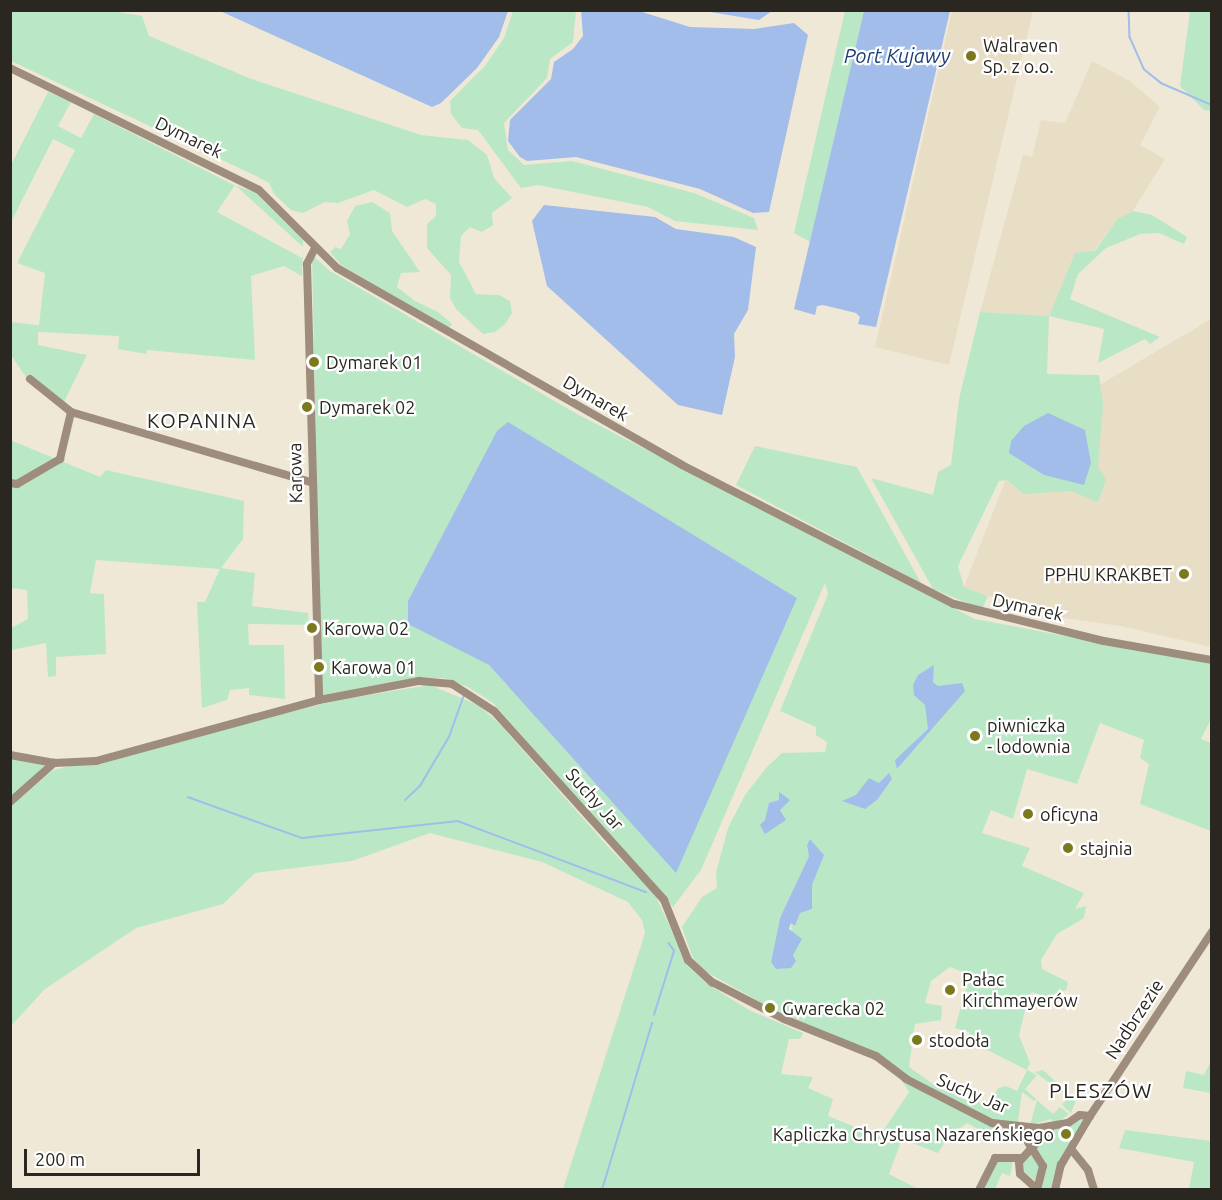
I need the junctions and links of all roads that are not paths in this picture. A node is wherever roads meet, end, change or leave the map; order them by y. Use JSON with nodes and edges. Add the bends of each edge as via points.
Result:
{"nodes":[{"id":1,"x":10,"y":68,"type":"edge"},
{"id":2,"x":315,"y":248,"type":"junction"},
{"id":3,"x":30,"y":380,"type":"dead end"},
{"id":4,"x":71,"y":412,"type":"junction"},
{"id":5,"x":311,"y":482,"type":"junction"},
{"id":6,"x":10,"y":483,"type":"edge"},
{"id":7,"x":1212,"y":660,"type":"edge"},
{"id":8,"x":319,"y":700,"type":"junction"},
{"id":9,"x":10,"y":755,"type":"edge"},
{"id":10,"x":54,"y":763,"type":"junction"},
{"id":11,"x":10,"y":802,"type":"edge"},
{"id":12,"x":1212,"y":932,"type":"edge"},
{"id":13,"x":1090,"y":1116,"type":"junction"},
{"id":14,"x":1019,"y":1128,"type":"junction"},
{"id":15,"x":1050,"y":1128,"type":"junction"},
{"id":16,"x":1031,"y":1145,"type":"junction"},
{"id":17,"x":1071,"y":1149,"type":"junction"},
{"id":18,"x":1020,"y":1158,"type":"junction"},
{"id":19,"x":1038,"y":1188,"type":"edge"},
{"id":20,"x":979,"y":1190,"type":"edge"},
{"id":21,"x":1055,"y":1190,"type":"edge"},
{"id":22,"x":1094,"y":1190,"type":"edge"}],
"edges":[{"from":1,"to":2,"type":"street","name":"Dymarek","via":[[259,190]]},
{"from":2,"to":5,"type":"street","name":"Karowa","via":[[307,264]]},
{"from":2,"to":7,"type":"street","name":"Dymarek","via":[[338,268],[607,424],[954,604],[1104,641]]},
{"from":3,"to":4,"type":"street"},
{"from":4,"to":5,"type":"street"},
{"from":4,"to":6,"type":"street","via":[[60,459],[17,484]]},
{"from":5,"to":8,"type":"street","name":"Karowa"},
{"from":8,"to":10,"type":"street","name":"Suchy Jar","via":[[96,761]]},
{"from":8,"to":14,"type":"street","name":"Suchy Jar","via":[[429,680],[446,682],[473,695],[494,711],[664,900],[688,960],[703,975],[784,1019],[876,1056],[953,1106],[992,1124]]},
{"from":9,"to":10,"type":"street","name":"Suchy Jar"},
{"from":10,"to":11,"type":"street"},
{"from":12,"to":13,"type":"street","name":"Nadbrzezie"},
{"from":13,"to":15,"type":"street","name":"Suchy Jar","via":[[1080,1115]]},
{"from":13,"to":17,"type":"street","name":"Nadbrzezie"},
{"from":14,"to":15,"type":"street","name":"Suchy Jar"},
{"from":14,"to":16,"type":"street"},
{"from":15,"to":16,"type":"street"},
{"from":16,"to":18,"type":"street"},
{"from":16,"to":19,"type":"street","via":[[1043,1166]]},
{"from":17,"to":21,"type":"street","name":"Nadbrzezie","via":[[1061,1165]]},
{"from":17,"to":22,"type":"street","via":[[1088,1170]]},
{"from":18,"to":19,"type":"street","via":[[1020,1174]]},
{"from":18,"to":20,"type":"street","via":[[995,1158]]}]}
